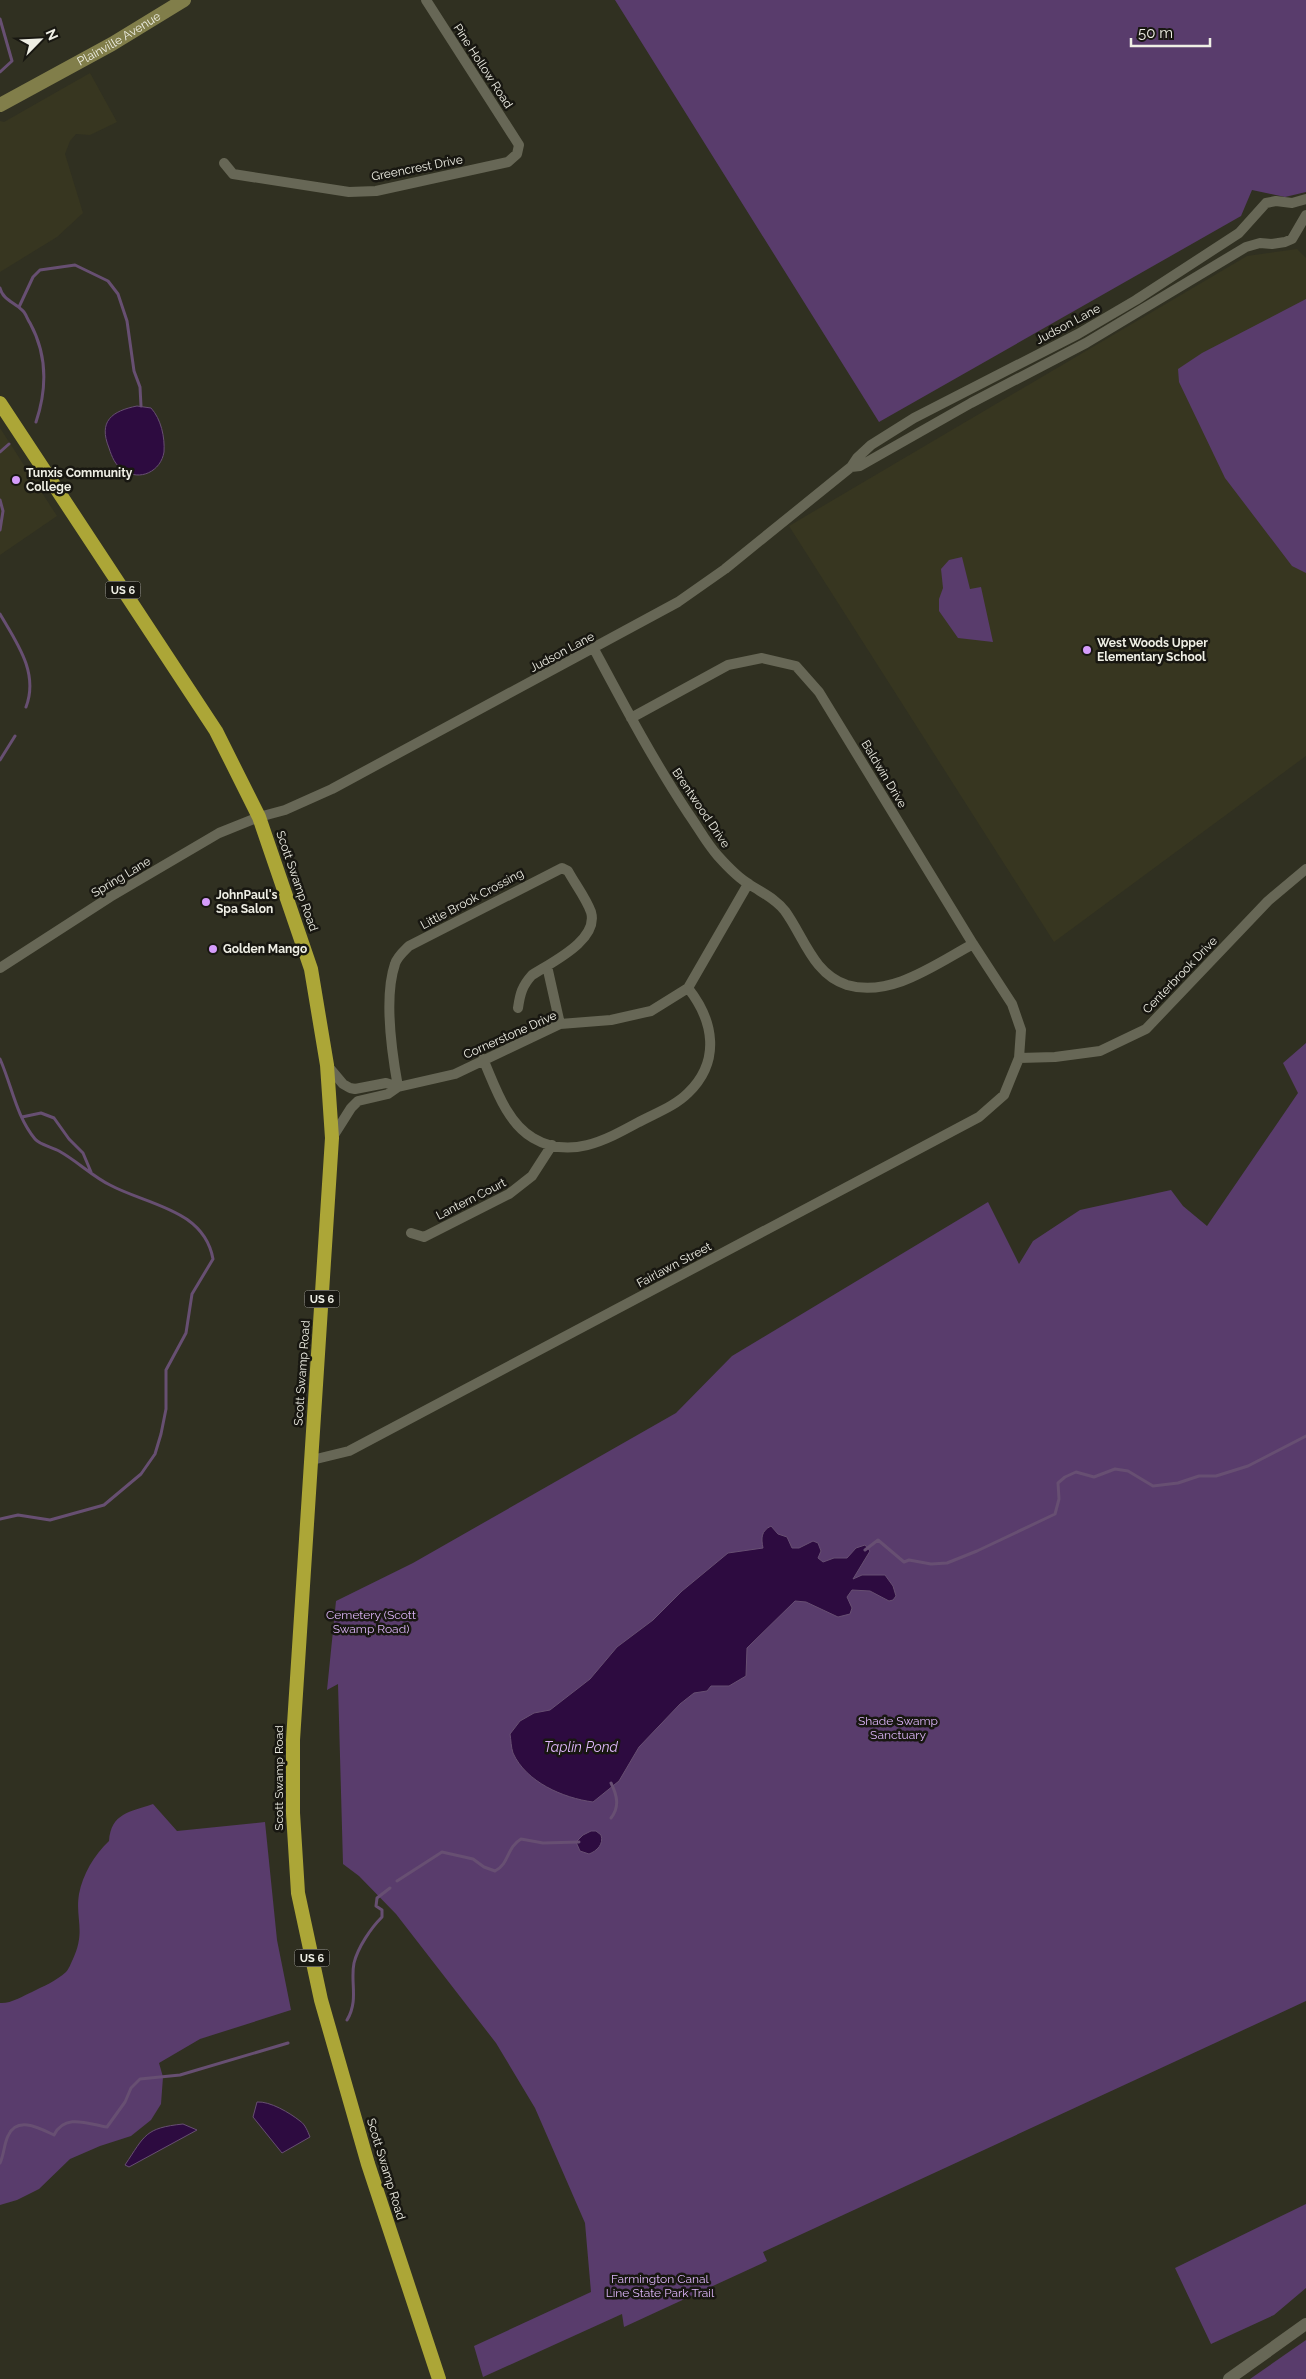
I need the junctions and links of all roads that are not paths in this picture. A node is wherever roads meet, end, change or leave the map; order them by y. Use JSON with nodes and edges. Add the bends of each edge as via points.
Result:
{"nodes":[{"id":1,"x":184,"y":0,"type":"edge"},
{"id":2,"x":426,"y":0,"type":"edge"},
{"id":3,"x":0,"y":105,"type":"edge"},
{"id":4,"x":520,"y":145,"type":"joint"},
{"id":5,"x":224,"y":163,"type":"dead end"},
{"id":6,"x":1306,"y":199,"type":"edge"},
{"id":7,"x":1292,"y":203,"type":"junction"},
{"id":8,"x":1304,"y":218,"type":"edge"},
{"id":9,"x":0,"y":403,"type":"edge"},
{"id":10,"x":851,"y":467,"type":"junction"},
{"id":11,"x":594,"y":649,"type":"junction"},
{"id":12,"x":632,"y":718,"type":"junction"},
{"id":13,"x":259,"y":817,"type":"junction"},
{"id":14,"x":1306,"y":869,"type":"edge"},
{"id":15,"x":748,"y":884,"type":"junction"},
{"id":16,"x":973,"y":944,"type":"junction"},
{"id":17,"x":546,"y":966,"type":"junction"},
{"id":18,"x":0,"y":968,"type":"edge"},
{"id":19,"x":688,"y":988,"type":"junction"},
{"id":20,"x":518,"y":1008,"type":"dead end"},
{"id":21,"x":560,"y":1024,"type":"junction"},
{"id":22,"x":1019,"y":1058,"type":"junction"},
{"id":23,"x":482,"y":1059,"type":"junction"},
{"id":24,"x":328,"y":1065,"type":"junction"},
{"id":25,"x":398,"y":1087,"type":"junction"},
{"id":26,"x":332,"y":1138,"type":"junction"},
{"id":27,"x":552,"y":1145,"type":"junction"},
{"id":28,"x":411,"y":1233,"type":"dead end"},
{"id":29,"x":312,"y":1460,"type":"junction"},
{"id":30,"x":1306,"y":2324,"type":"edge"},
{"id":31,"x":439,"y":2379,"type":"edge"},
{"id":32,"x":1229,"y":2379,"type":"edge"}],
"edges":[{"from":1,"to":3,"type":"main road","name":"Plainville Avenue","via":[[112,44]]},
{"from":2,"to":4,"type":"street","name":"Pine Hollow Road"},
{"from":4,"to":5,"type":"street","name":"Greencrest Drive","via":[[517,154],[508,162],[367,191],[349,192],[233,174]]},
{"from":6,"to":7,"type":"street","name":"Judson Lane"},
{"from":7,"to":8,"type":"street","name":"Judson Lane"},
{"from":7,"to":10,"type":"street","name":"Judson Lane","via":[[1266,203],[1239,233],[1136,300],[1078,334],[914,418],[872,445]]},
{"from":8,"to":10,"type":"street","name":"Judson Lane","via":[[1292,239],[1246,246],[1086,343],[860,466]]},
{"from":9,"to":13,"type":"highway","name":"Scott Swamp Road","number":"US 6","via":[[216,731]]},
{"from":10,"to":11,"type":"street","name":"Judson Lane","via":[[700,588]]},
{"from":11,"to":12,"type":"street","name":"Brentwood Drive"},
{"from":11,"to":13,"type":"street","name":"Judson Lane","via":[[332,789],[285,810]]},
{"from":12,"to":15,"type":"street","name":"Brentwood Drive","via":[[663,776],[717,856]]},
{"from":12,"to":16,"type":"street","name":"Baldwin Drive","via":[[728,665],[762,658],[796,666],[819,692]]},
{"from":13,"to":18,"type":"street","name":"Spring Lane","via":[[219,833],[110,897]]},
{"from":13,"to":24,"type":"highway","name":"Scott Swamp Road","number":"US 6","via":[[311,969]]},
{"from":14,"to":22,"type":"street","name":"Centerbrook Drive","via":[[1268,901],[1146,1029],[1100,1050],[1055,1057]]},
{"from":15,"to":16,"type":"street","name":"Brentwood Drive","via":[[776,901],[818,965],[847,985],[864,988],[911,978]]},
{"from":15,"to":19,"type":"street","name":"Cornerstone Drive"},
{"from":16,"to":22,"type":"street","name":"Baldwin Drive","via":[[1012,1004],[1022,1030]]},
{"from":17,"to":20,"type":"street","name":"Little Brook Crossing","via":[[520,990]]},
{"from":17,"to":21,"type":"street"},
{"from":17,"to":25,"type":"street","name":"Little Brook Crossing","via":[[584,940],[592,926],[590,911],[568,871],[562,868],[409,946],[395,962],[391,992],[391,1039]]},
{"from":19,"to":21,"type":"street","name":"Cornerstone Drive","via":[[651,1010],[611,1020]]},
{"from":19,"to":27,"type":"street","via":[[700,1002],[710,1029],[709,1057],[697,1084],[676,1102],[604,1141],[580,1147]]},
{"from":21,"to":23,"type":"street","name":"Cornerstone Drive"},
{"from":22,"to":29,"type":"street","name":"Fairlawn Street","via":[[1004,1095],[979,1117],[349,1451]]},
{"from":23,"to":25,"type":"street","name":"Cornerstone Drive","via":[[455,1074]]},
{"from":23,"to":27,"type":"street","via":[[514,1120],[532,1137]]},
{"from":24,"to":25,"type":"street","name":"Cornerstone Drive","via":[[350,1088],[386,1083]]},
{"from":24,"to":26,"type":"highway","name":"Scott Swamp Road","number":"US 6"},
{"from":25,"to":26,"type":"street","name":"Cornerstone Drive","via":[[388,1094],[358,1101]]},
{"from":26,"to":29,"type":"highway","name":"Scott Swamp Road","number":"US 6"},
{"from":27,"to":28,"type":"street","name":"Lantern Court","via":[[532,1176],[509,1194],[424,1237]]},
{"from":29,"to":31,"type":"highway","name":"Scott Swamp Road","number":"US 6","via":[[293,1740],[298,1893],[329,2032],[407,2287]]},
{"from":30,"to":32,"type":"street"}]}
